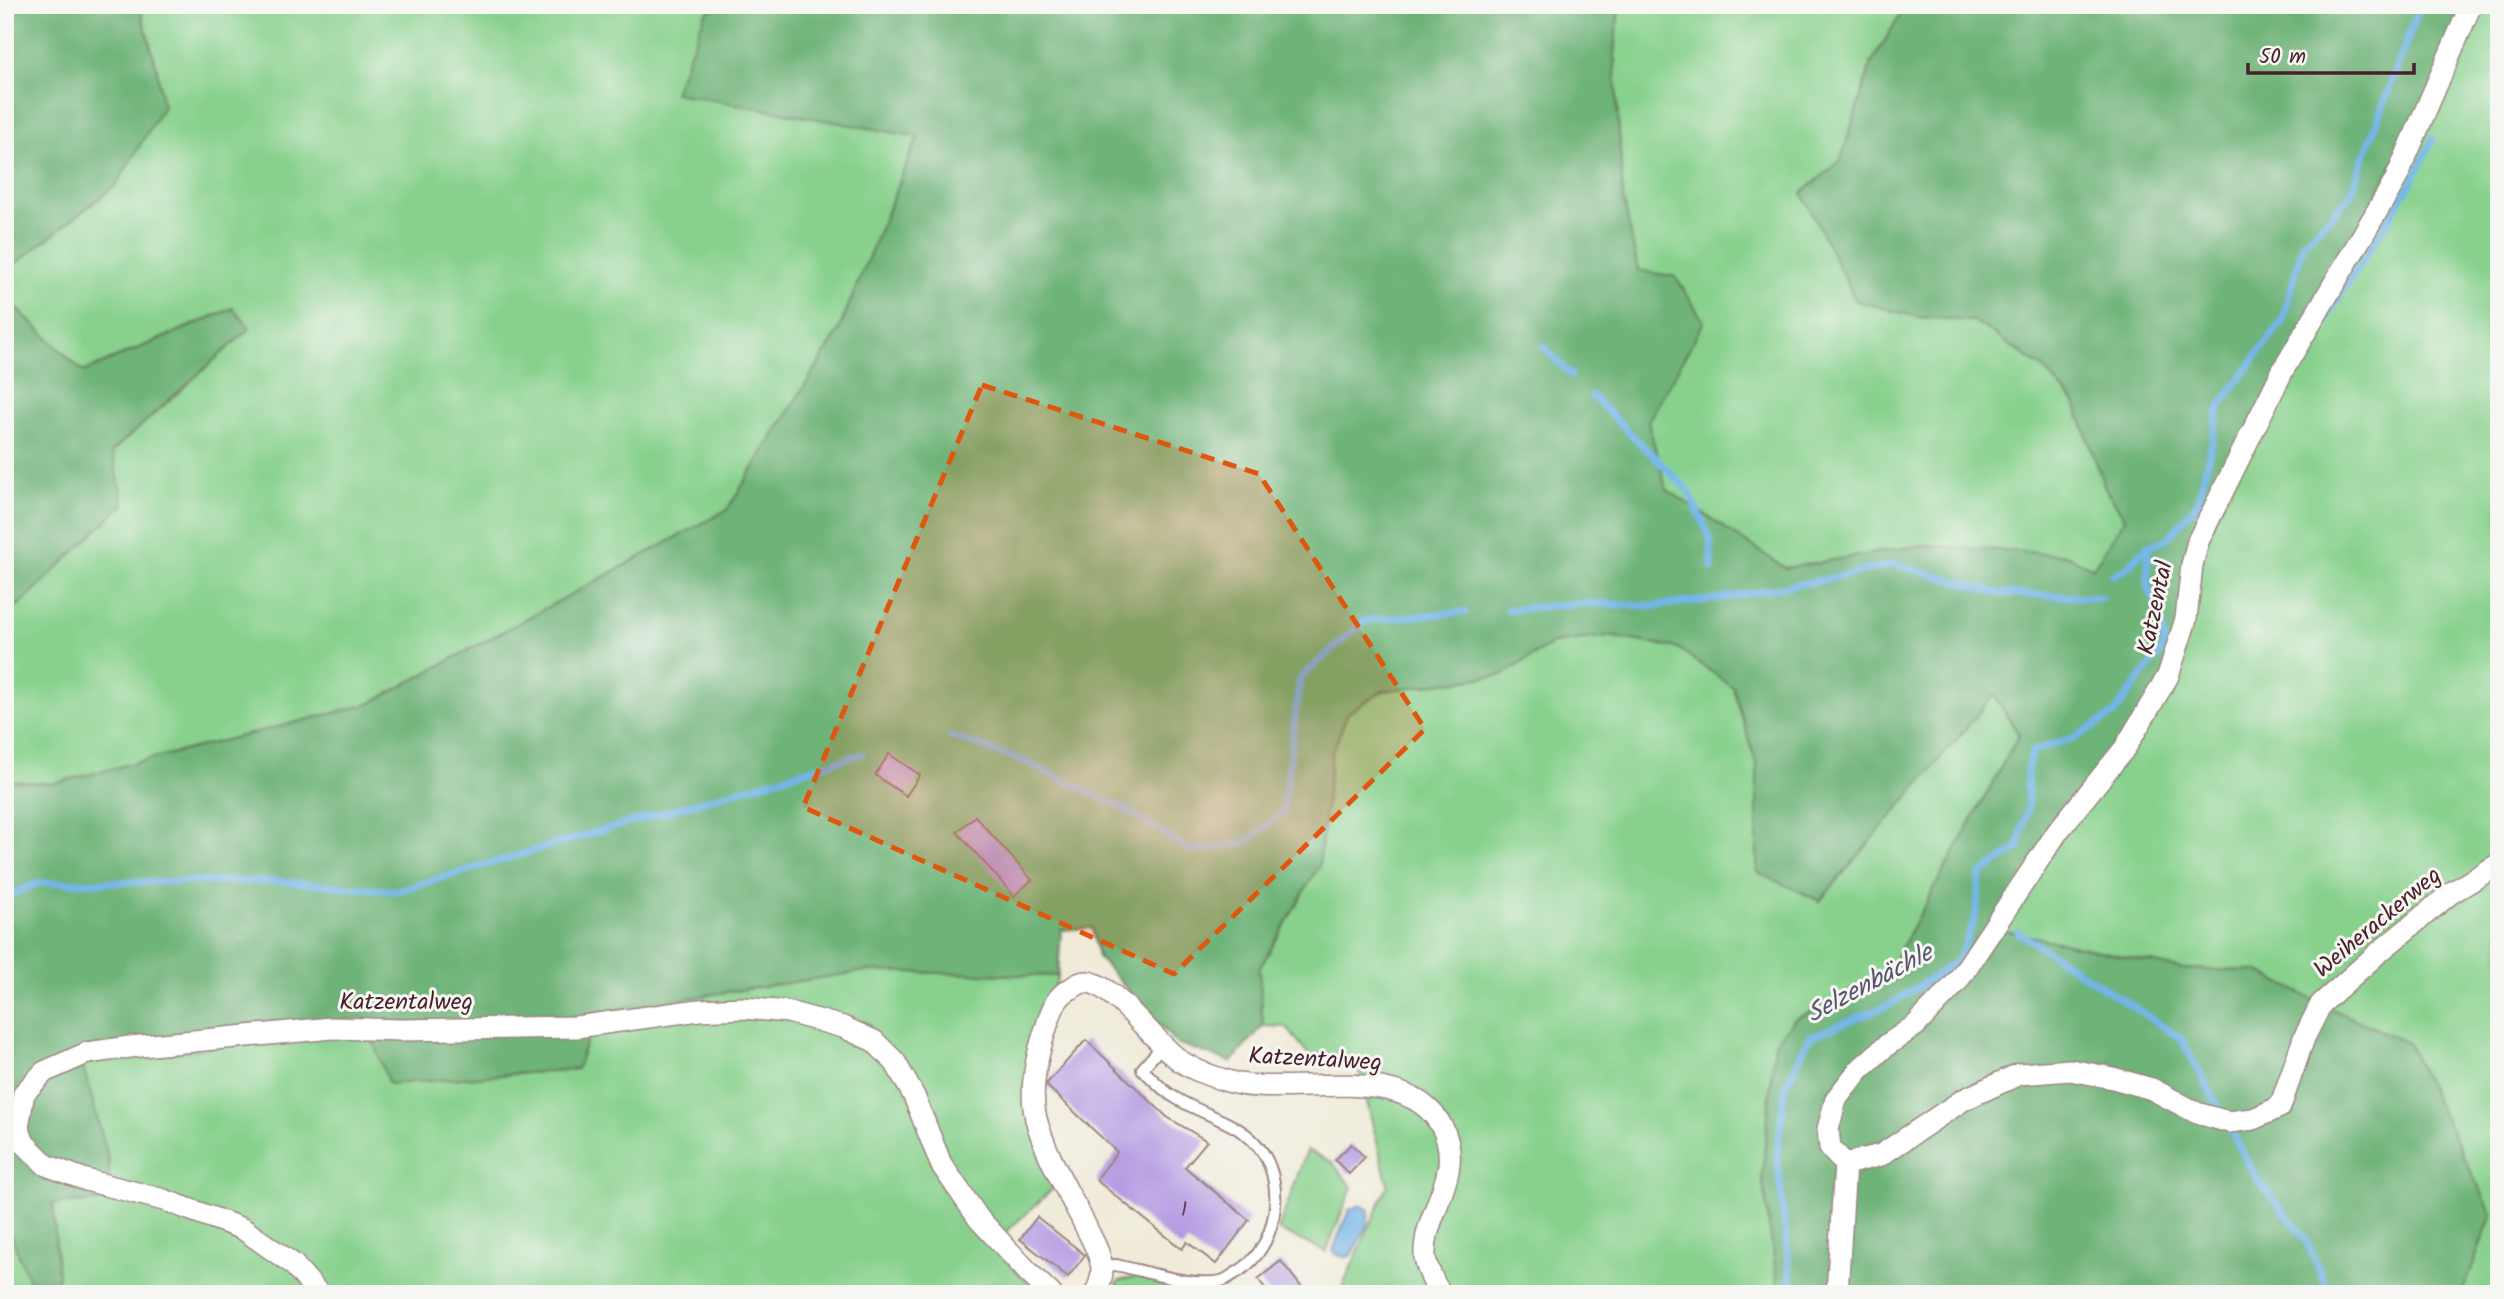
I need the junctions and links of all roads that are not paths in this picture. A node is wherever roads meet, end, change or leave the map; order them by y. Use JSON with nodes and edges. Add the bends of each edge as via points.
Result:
{"nodes":[{"id":1,"x":2471,"y":5,"type":"edge"},
{"id":2,"x":2499,"y":864,"type":"edge"},
{"id":3,"x":1162,"y":1046,"type":"junction"},
{"id":4,"x":1845,"y":1164,"type":"junction"},
{"id":5,"x":1102,"y":1266,"type":"junction"},
{"id":6,"x":319,"y":1294,"type":"edge"},
{"id":7,"x":1051,"y":1294,"type":"edge"},
{"id":8,"x":1095,"y":1294,"type":"edge"},
{"id":9,"x":1442,"y":1294,"type":"edge"},
{"id":10,"x":1838,"y":1294,"type":"edge"}],
"edges":[{"from":1,"to":4,"type":"street","name":"Katzental","via":[[2396,179],[2283,370],[2198,541],[2186,619],[2168,676],[2125,748],[2051,841],[1957,982],[1916,1025],[1859,1070],[1836,1099],[1828,1129],[1830,1148]]},
{"from":2,"to":4,"type":"street","name":"Weiherackerweg","via":[[2451,893],[2321,1004],[2280,1107],[2253,1119],[2219,1119],[2197,1113],[2152,1089],[2113,1078],[2070,1070],[2019,1074],[1963,1100],[1881,1155]]},
{"from":3,"to":5,"type":"street","name":"Katzentalweg","via":[[1111,993],[1084,982],[1056,1000],[1037,1054],[1032,1094],[1036,1119]]},
{"from":3,"to":5,"type":"lane","via":[[1142,1069],[1174,1097],[1220,1118],[1263,1152],[1274,1180],[1273,1220],[1266,1244],[1245,1267],[1222,1281]]},
{"from":3,"to":9,"type":"street","name":"Katzentalweg","via":[[1201,1073],[1234,1083],[1275,1088],[1367,1085],[1415,1100],[1428,1111],[1442,1128],[1450,1153],[1446,1185],[1426,1239],[1425,1259]]},
{"from":4,"to":10,"type":"street"},
{"from":5,"to":8,"type":"street"},
{"from":6,"to":7,"type":"street","name":"Katzentalweg","via":[[293,1264],[243,1229],[46,1165],[24,1143],[18,1127],[24,1093],[44,1072],[87,1053],[130,1047],[332,1028],[576,1027],[699,1010],[788,1012],[874,1041],[895,1062],[941,1164],[979,1219]]}]}
